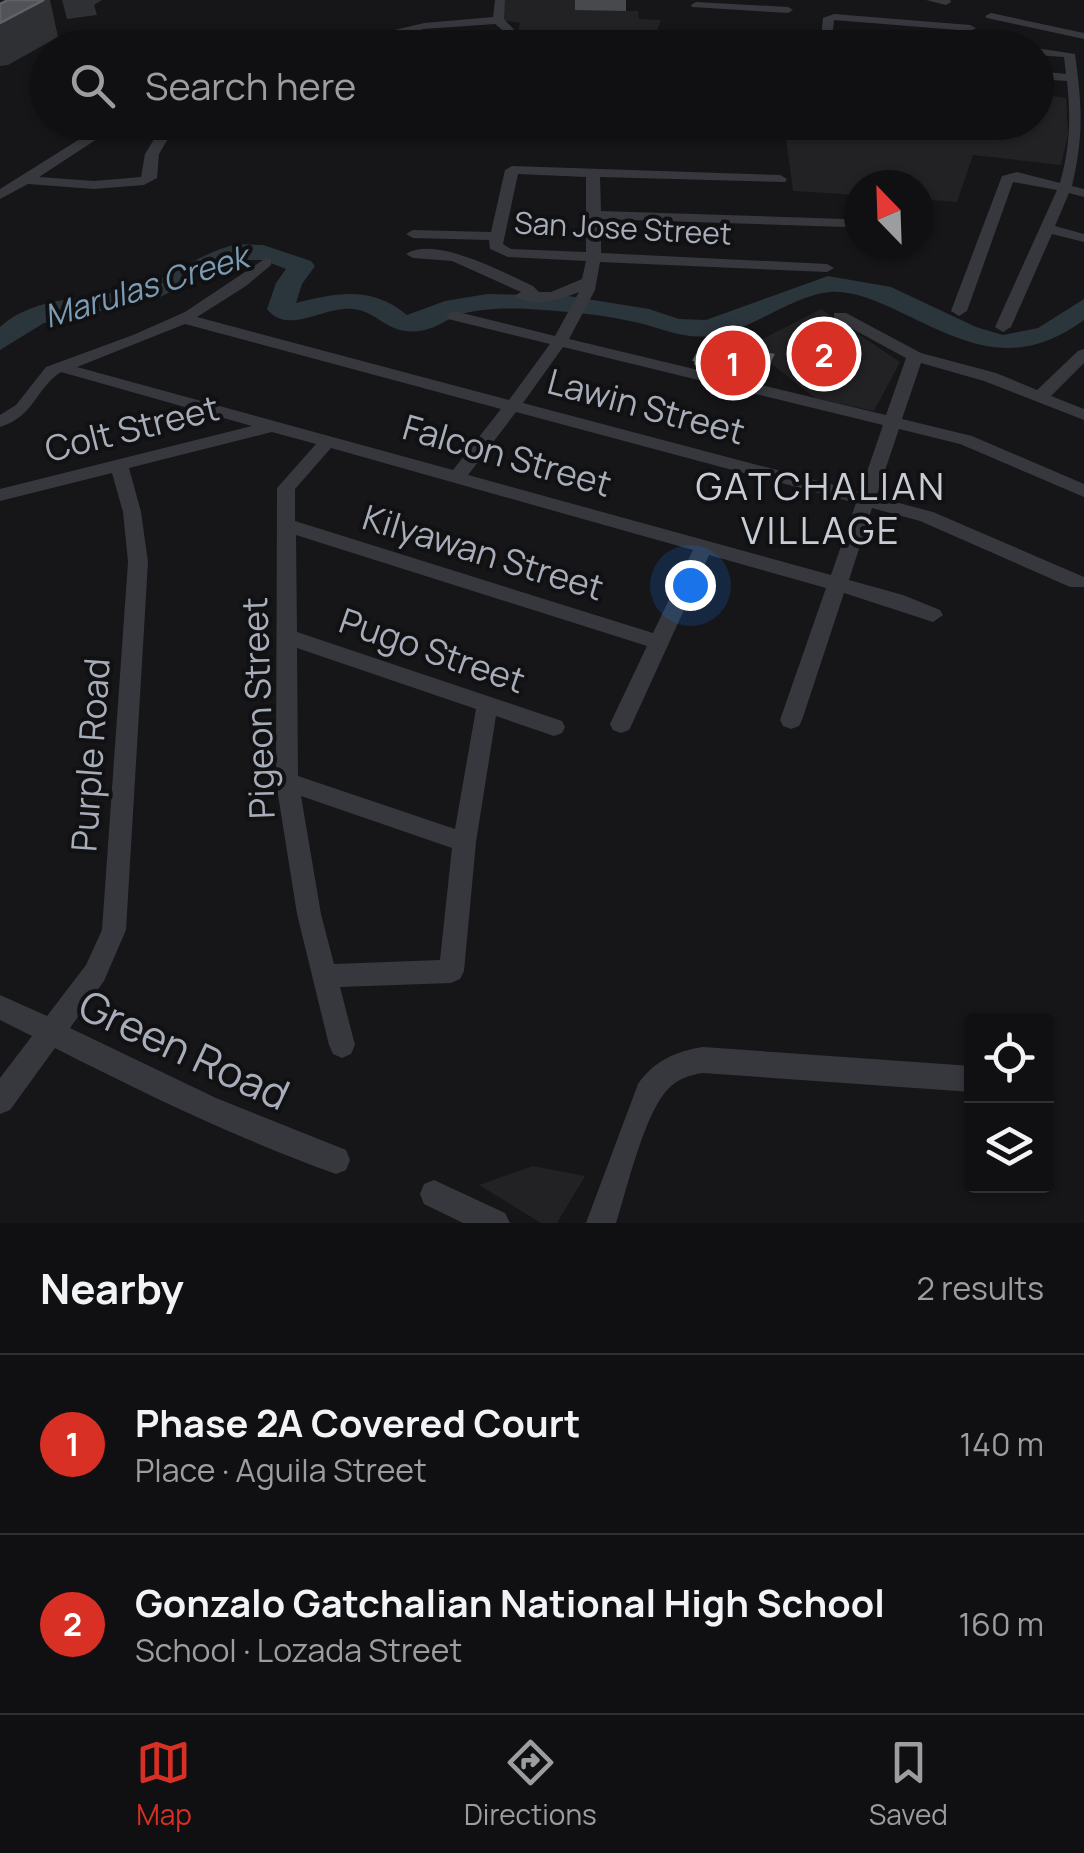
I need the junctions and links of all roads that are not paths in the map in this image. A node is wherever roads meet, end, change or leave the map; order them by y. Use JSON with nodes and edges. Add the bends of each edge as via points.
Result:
{"nodes":[{"id":1,"x":500,"y":0,"type":"edge"},
{"id":2,"x":931,"y":0,"type":"edge"},
{"id":3,"x":946,"y":2,"type":"edge"},
{"id":4,"x":696,"y":5,"type":"dead end"},
{"id":5,"x":788,"y":5,"type":"edge"},
{"id":6,"x":991,"y":16,"type":"dead end"},
{"id":7,"x":498,"y":20,"type":"junction"},
{"id":8,"x":790,"y":26,"type":"dead end"},
{"id":9,"x":407,"y":30,"type":"edge"},
{"id":10,"x":508,"y":30,"type":"edge"},
{"id":11,"x":828,"y":30,"type":"edge"},
{"id":12,"x":968,"y":30,"type":"edge"},
{"id":13,"x":1084,"y":36,"type":"edge"},
{"id":14,"x":1054,"y":53,"type":"edge"},
{"id":15,"x":1054,"y":76,"type":"edge"},
{"id":16,"x":1072,"y":78,"type":"junction"},
{"id":17,"x":90,"y":140,"type":"edge"},
{"id":18,"x":160,"y":140,"type":"edge"},
{"id":19,"x":1080,"y":153,"type":"edge"},
{"id":20,"x":593,"y":173,"type":"junction"},
{"id":21,"x":30,"y":180,"type":"junction"},
{"id":22,"x":780,"y":180,"type":"dead end"},
{"id":23,"x":1065,"y":188,"type":"junction"},
{"id":24,"x":1084,"y":193,"type":"edge"},
{"id":25,"x":0,"y":195,"type":"edge"},
{"id":26,"x":592,"y":215,"type":"junction"},
{"id":27,"x":844,"y":223,"type":"edge"},
{"id":28,"x":1045,"y":228,"type":"junction"},
{"id":29,"x":413,"y":234,"type":"dead end"},
{"id":30,"x":497,"y":236,"type":"junction"},
{"id":31,"x":1084,"y":238,"type":"edge"},
{"id":32,"x":413,"y":254,"type":"dead end"},
{"id":33,"x":591,"y":257,"type":"junction"},
{"id":34,"x":266,"y":262,"type":"dead end"},
{"id":35,"x":828,"y":268,"type":"dead end"},
{"id":36,"x":588,"y":288,"type":"junction"},
{"id":37,"x":515,"y":295,"type":"dead end"},
{"id":38,"x":534,"y":296,"type":"junction"},
{"id":39,"x":959,"y":311,"type":"dead end"},
{"id":40,"x":454,"y":316,"type":"dead end"},
{"id":41,"x":840,"y":316,"type":"dead end"},
{"id":42,"x":189,"y":320,"type":"junction"},
{"id":43,"x":1003,"y":328,"type":"dead end"},
{"id":44,"x":557,"y":342,"type":"junction"},
{"id":45,"x":1084,"y":354,"type":"edge"},
{"id":46,"x":915,"y":356,"type":"junction"},
{"id":47,"x":60,"y":367,"type":"junction"},
{"id":48,"x":1041,"y":396,"type":"junction"},
{"id":49,"x":510,"y":405,"type":"junction"},
{"id":50,"x":1084,"y":416,"type":"edge"},
{"id":51,"x":0,"y":422,"type":"edge"},
{"id":52,"x":893,"y":422,"type":"junction"},
{"id":53,"x":280,"y":425,"type":"junction"},
{"id":54,"x":328,"y":440,"type":"junction"},
{"id":55,"x":120,"y":466,"type":"junction"},
{"id":56,"x":458,"y":476,"type":"junction"},
{"id":57,"x":1084,"y":491,"type":"edge"},
{"id":58,"x":0,"y":496,"type":"edge"},
{"id":59,"x":866,"y":500,"type":"junction"},
{"id":60,"x":286,"y":525,"type":"junction"},
{"id":61,"x":704,"y":546,"type":"junction"},
{"id":62,"x":1077,"y":582,"type":"dead end"},
{"id":63,"x":838,"y":584,"type":"junction"},
{"id":64,"x":933,"y":615,"type":"dead end"},
{"id":65,"x":288,"y":637,"type":"junction"},
{"id":66,"x":659,"y":642,"type":"junction"},
{"id":67,"x":488,"y":705,"type":"junction"},
{"id":68,"x":791,"y":720,"type":"dead end"},
{"id":69,"x":621,"y":724,"type":"dead end"},
{"id":70,"x":554,"y":727,"type":"dead end"},
{"id":71,"x":287,"y":782,"type":"junction"},
{"id":72,"x":464,"y":842,"type":"junction"},
{"id":73,"x":324,"y":976,"type":"junction"},
{"id":74,"x":0,"y":1007,"type":"edge"},
{"id":75,"x":51,"y":1032,"type":"junction"},
{"id":76,"x":342,"y":1045,"type":"dead end"},
{"id":77,"x":964,"y":1077,"type":"edge"},
{"id":78,"x":0,"y":1100,"type":"edge"},
{"id":79,"x":336,"y":1160,"type":"dead end"},
{"id":80,"x":434,"y":1194,"type":"dead end"},
{"id":81,"x":496,"y":1223,"type":"edge"},
{"id":82,"x":601,"y":1223,"type":"edge"}],
"edges":[{"from":1,"to":7,"type":"street"},
{"from":2,"to":3,"type":"street"},
{"from":4,"to":5,"type":"street"},
{"from":5,"to":8,"type":"street"},
{"from":6,"to":13,"type":"street"},
{"from":7,"to":9,"type":"street"},
{"from":7,"to":10,"type":"street"},
{"from":11,"to":12,"type":"street","via":[[834,17]]},
{"from":14,"to":16,"type":"street","via":[[1069,54]]},
{"from":15,"to":16,"type":"street"},
{"from":16,"to":19,"type":"street"},
{"from":17,"to":21,"type":"street"},
{"from":18,"to":21,"type":"street","via":[[144,181]]},
{"from":19,"to":23,"type":"street"},
{"from":20,"to":22,"type":"street"},
{"from":20,"to":26,"type":"street"},
{"from":20,"to":30,"type":"street","name":"San Jose Street","via":[[512,170]]},
{"from":21,"to":25,"type":"street"},
{"from":23,"to":24,"type":"street"},
{"from":23,"to":28,"type":"street"},
{"from":23,"to":39,"type":"street","via":[[1016,176],[1007,180]]},
{"from":26,"to":27,"type":"street"},
{"from":26,"to":33,"type":"street"},
{"from":28,"to":31,"type":"street"},
{"from":28,"to":43,"type":"street"},
{"from":29,"to":30,"type":"street"},
{"from":30,"to":33,"type":"street","name":"San Jose Street","via":[[503,252]]},
{"from":32,"to":38,"type":"street","via":[[455,256]]},
{"from":33,"to":35,"type":"street","name":"San Jose Street"},
{"from":33,"to":36,"type":"street"},
{"from":34,"to":42,"type":"street"},
{"from":36,"to":38,"type":"street"},
{"from":36,"to":44,"type":"street"},
{"from":37,"to":38,"type":"street"},
{"from":40,"to":44,"type":"street"},
{"from":41,"to":46,"type":"street"},
{"from":42,"to":47,"type":"street"},
{"from":42,"to":49,"type":"street","name":"Lawin Street"},
{"from":44,"to":49,"type":"street"},
{"from":44,"to":52,"type":"street"},
{"from":45,"to":48,"type":"street"},
{"from":46,"to":48,"type":"street"},
{"from":46,"to":52,"type":"street"},
{"from":47,"to":51,"type":"street","via":[[41,380],[29,405]]},
{"from":47,"to":53,"type":"street","name":"Falcon Street"},
{"from":48,"to":50,"type":"street"},
{"from":49,"to":56,"type":"street"},
{"from":49,"to":59,"type":"street","name":"Lawin Street"},
{"from":52,"to":57,"type":"street","via":[[966,440]]},
{"from":52,"to":59,"type":"street"},
{"from":53,"to":54,"type":"street","name":"Falcon Street"},
{"from":53,"to":55,"type":"street","name":"Colt Street"},
{"from":54,"to":56,"type":"street","name":"Falcon Street"},
{"from":54,"to":60,"type":"street","name":"Pigeon Street","via":[[286,488]]},
{"from":55,"to":58,"type":"street","name":"Colt Street"},
{"from":55,"to":75,"type":"street","name":"Purple Road","via":[[138,562],[114,930],[95,973]]},
{"from":56,"to":61,"type":"street","name":"Falcon Street"},
{"from":59,"to":62,"type":"street","name":"Lawin Street","via":[[955,526]]},
{"from":59,"to":63,"type":"street"},
{"from":60,"to":65,"type":"street","name":"Pigeon Street"},
{"from":60,"to":66,"type":"street","name":"Kilyawan Street"},
{"from":61,"to":63,"type":"street","name":"Falcon Street"},
{"from":61,"to":66,"type":"street"},
{"from":63,"to":64,"type":"street","name":"Falcon Street"},
{"from":63,"to":68,"type":"street"},
{"from":65,"to":67,"type":"street","name":"Pugo Street"},
{"from":65,"to":71,"type":"street","name":"Pigeon Street"},
{"from":66,"to":69,"type":"street"},
{"from":67,"to":70,"type":"street","name":"Pugo Street"},
{"from":67,"to":72,"type":"street"},
{"from":71,"to":72,"type":"street"},
{"from":71,"to":73,"type":"street","name":"Pigeon Street"},
{"from":72,"to":73,"type":"street","via":[[451,971]]},
{"from":73,"to":76,"type":"street","name":"Pigeon Street"},
{"from":74,"to":75,"type":"street","name":"Green Road"},
{"from":75,"to":78,"type":"street","name":"Purple Road"},
{"from":75,"to":79,"type":"street","name":"Green Road","via":[[180,1100]]},
{"from":77,"to":82,"type":"street","via":[[703,1060],[674,1066],[650,1086],[642,1103]]},
{"from":80,"to":81,"type":"street"}]}
